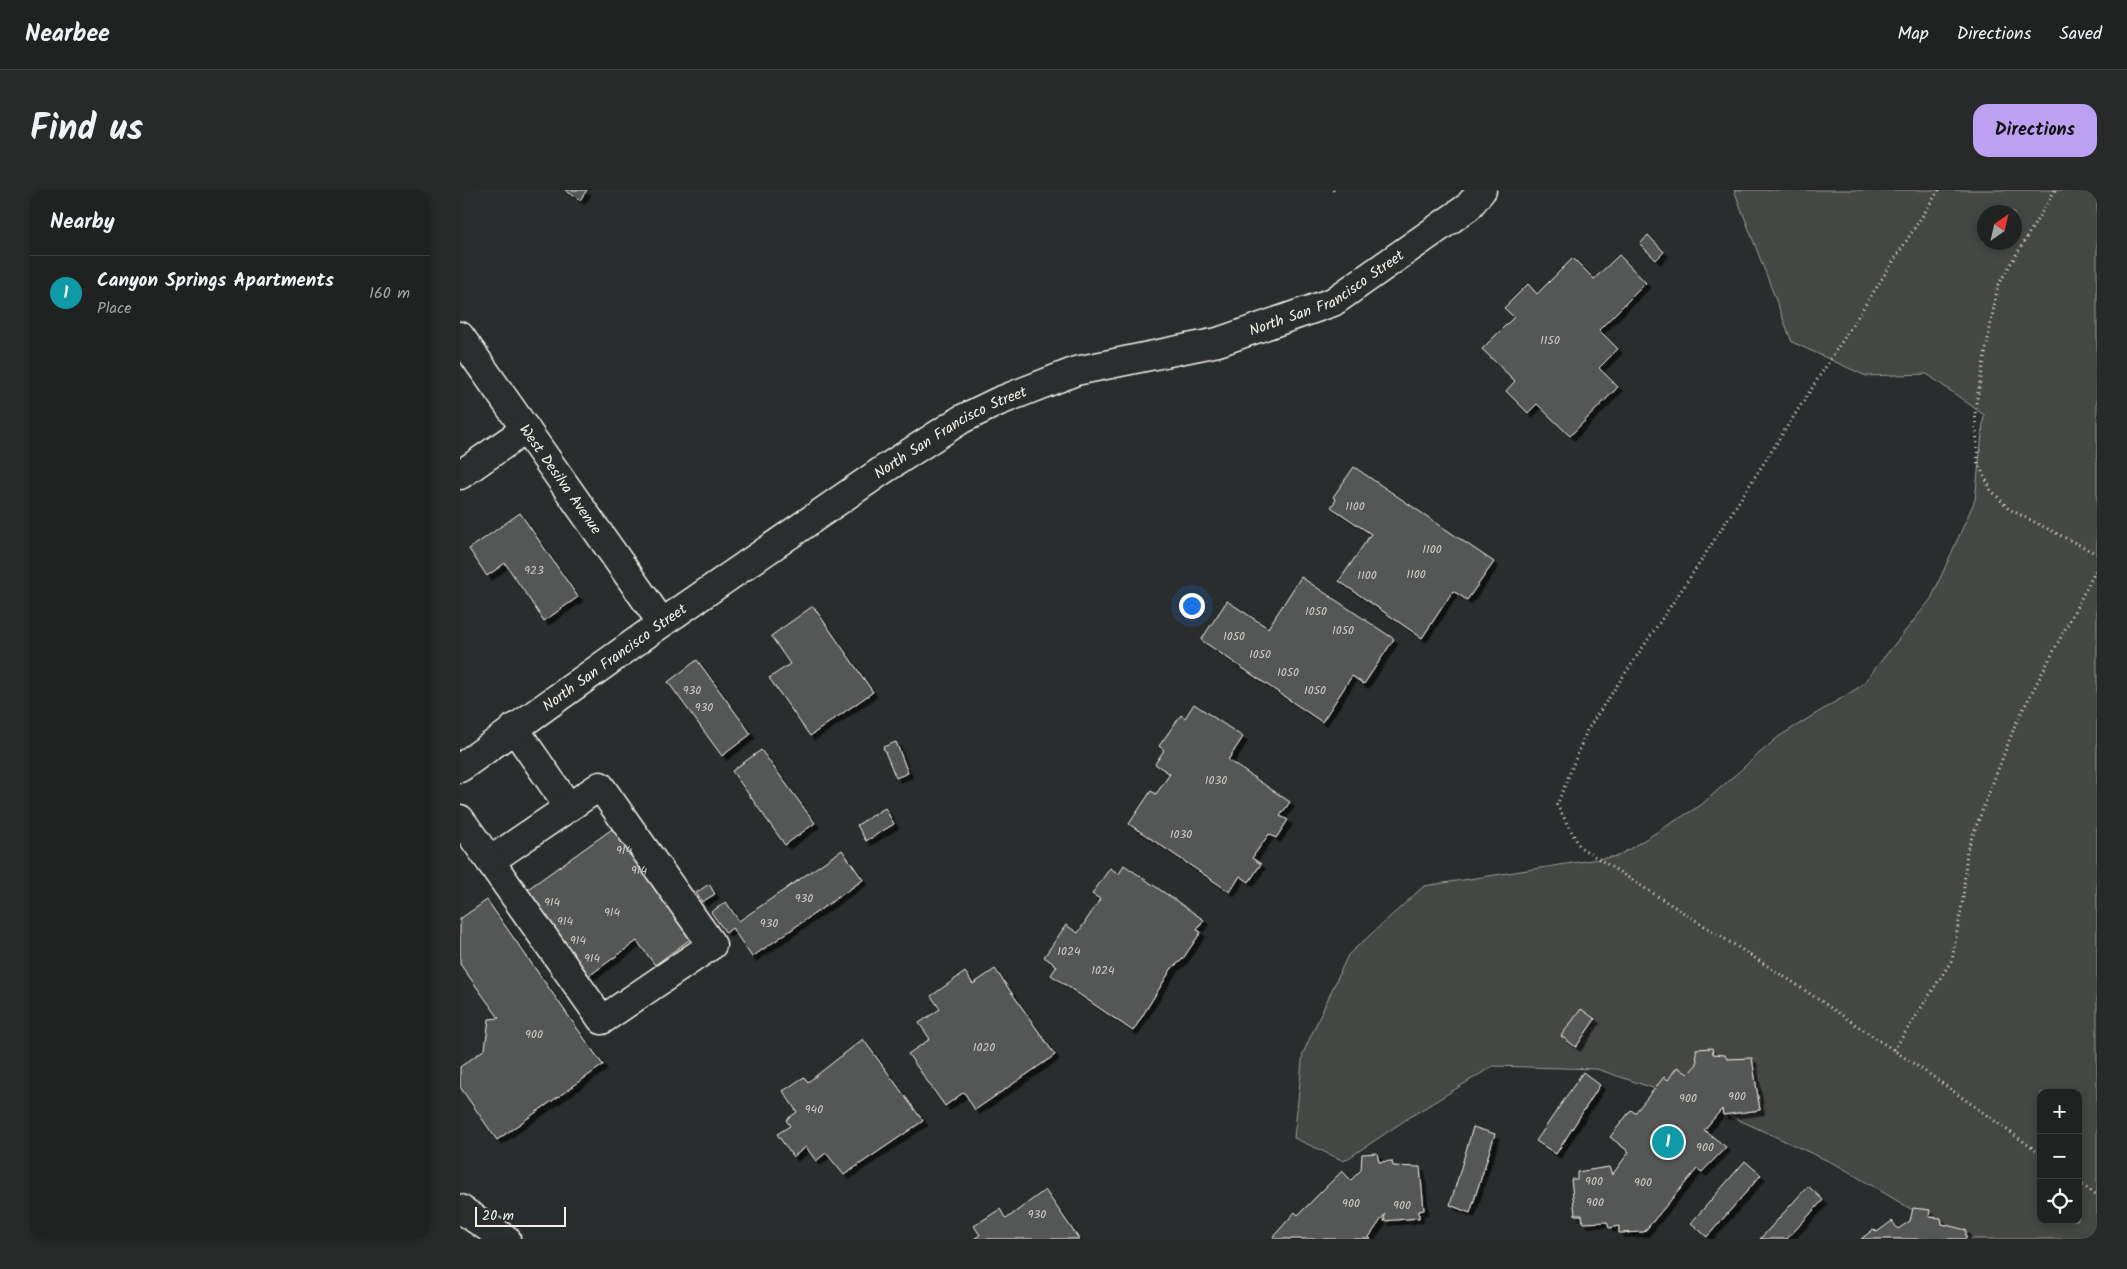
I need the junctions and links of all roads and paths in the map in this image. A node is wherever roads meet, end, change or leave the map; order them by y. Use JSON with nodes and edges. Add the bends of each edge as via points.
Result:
{"nodes":[{"id":1,"x":1939,"y":190,"type":"edge"},
{"id":2,"x":2055,"y":190,"type":"edge"},
{"id":3,"x":1476,"y":192,"type":"edge"},
{"id":4,"x":460,"y":336,"type":"edge"},
{"id":5,"x":526,"y":430,"type":"junction"},
{"id":6,"x":460,"y":475,"type":"edge"},
{"id":7,"x":2097,"y":554,"type":"edge"},
{"id":8,"x":2097,"y":568,"type":"edge"},
{"id":9,"x":662,"y":623,"type":"junction"},
{"id":10,"x":514,"y":728,"type":"junction"},
{"id":11,"x":460,"y":768,"type":"edge"},
{"id":12,"x":568,"y":806,"type":"junction"},
{"id":13,"x":460,"y":819,"type":"edge"},
{"id":14,"x":490,"y":861,"type":"junction"},
{"id":15,"x":1894,"y":1050,"type":"junction"},
{"id":16,"x":2037,"y":1151,"type":"edge"},
{"id":17,"x":2082,"y":1185,"type":"edge"},
{"id":18,"x":2097,"y":1195,"type":"edge"},
{"id":19,"x":460,"y":1209,"type":"edge"},
{"id":20,"x":506,"y":1239,"type":"edge"}],
"edges":[{"from":1,"to":15,"type":"path","via":[[1699,564],[1587,730],[1557,804],[1580,847],[1788,978]]},
{"from":2,"to":7,"type":"path","via":[[1998,286],[1975,408],[1978,463],[1991,490],[2009,509]]},
{"from":3,"to":9,"type":"street","name":"North San Francisco Street","via":[[1468,207],[1333,302],[1218,342],[1076,372],[962,419]]},
{"from":4,"to":5,"type":"street","name":"West Desilva Avenue"},
{"from":5,"to":6,"type":"street"},
{"from":5,"to":9,"type":"street","name":"West Desilva Avenue"},
{"from":8,"to":15,"type":"path","via":[[2016,723],[1967,850],[1963,899],[1952,960]]},
{"from":9,"to":10,"type":"street","name":"North San Francisco Street"},
{"from":10,"to":11,"type":"street","name":"North San Francisco Street"},
{"from":10,"to":12,"type":"street"},
{"from":12,"to":14,"type":"street"},
{"from":12,"to":14,"type":"street","via":[[600,786],[712,945],[602,1020]]},
{"from":13,"to":14,"type":"street"},
{"from":15,"to":16,"type":"path"},
{"from":17,"to":18,"type":"path"},
{"from":19,"to":20,"type":"street"}]}
